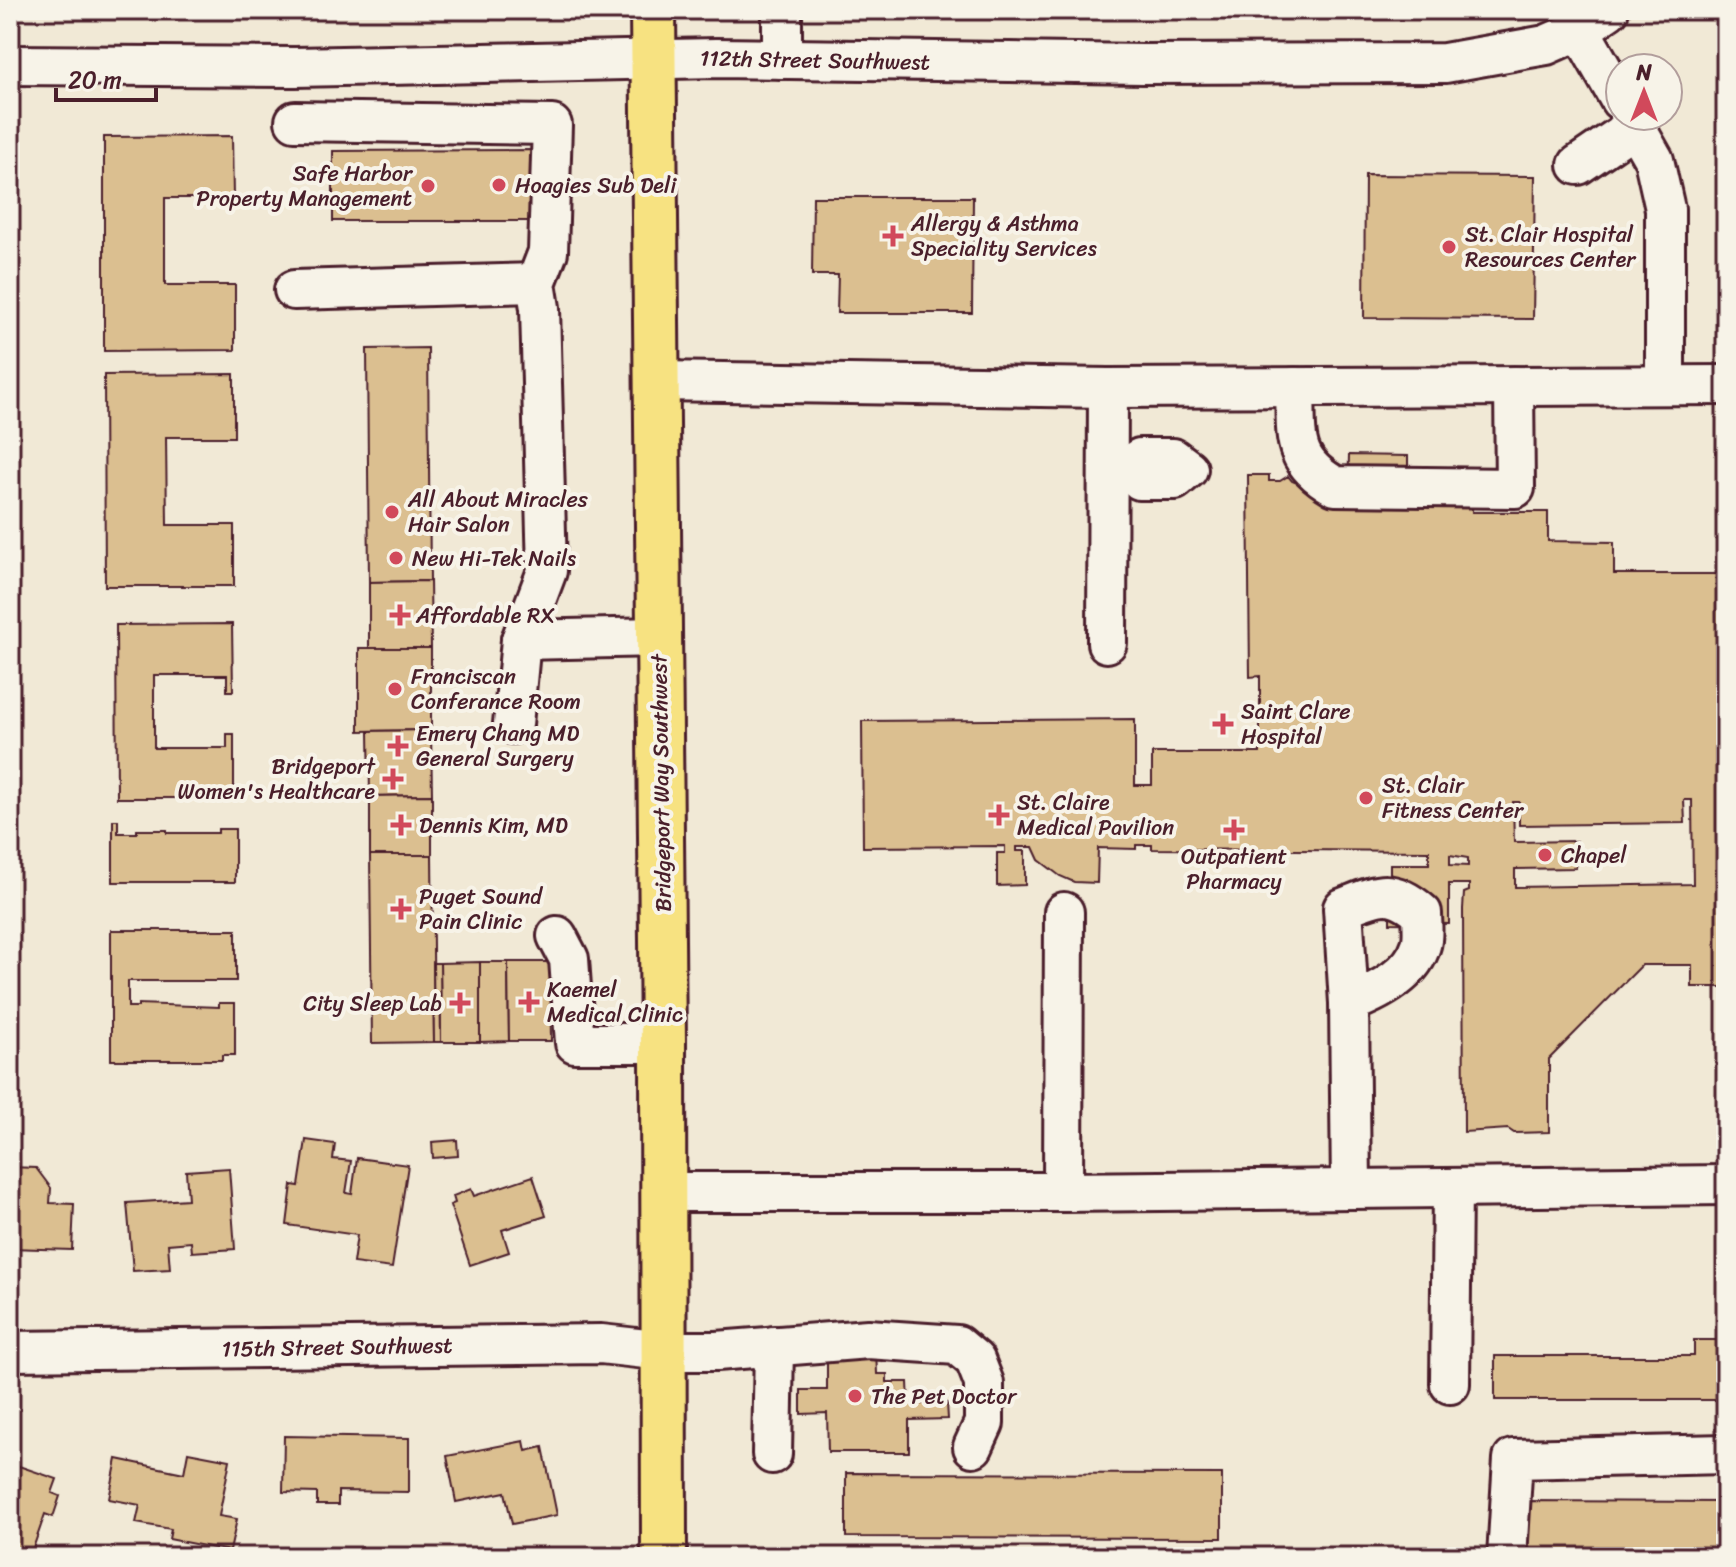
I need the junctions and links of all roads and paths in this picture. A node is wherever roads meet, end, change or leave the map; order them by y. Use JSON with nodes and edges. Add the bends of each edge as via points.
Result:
{"nodes":[{"id":1,"x":653,"y":10,"type":"edge"},
{"id":2,"x":782,"y":10,"type":"edge"},
{"id":3,"x":1594,"y":20,"type":"edge"},
{"id":4,"x":1606,"y":52,"type":"edge"},
{"id":5,"x":654,"y":59,"type":"junction"},
{"id":6,"x":782,"y":59,"type":"junction"},
{"id":7,"x":10,"y":65,"type":"edge"},
{"id":8,"x":295,"y":121,"type":"dead end"},
{"id":9,"x":1610,"y":132,"type":"edge"},
{"id":10,"x":1638,"y":132,"type":"edge"},
{"id":11,"x":1578,"y":165,"type":"dead end"},
{"id":12,"x":536,"y":283,"type":"junction"},
{"id":13,"x":294,"y":290,"type":"dead end"},
{"id":14,"x":657,"y":381,"type":"junction"},
{"id":15,"x":1665,"y":385,"type":"junction"},
{"id":16,"x":1726,"y":385,"type":"edge"},
{"id":17,"x":1514,"y":386,"type":"junction"},
{"id":18,"x":1295,"y":387,"type":"junction"},
{"id":19,"x":1108,"y":388,"type":"junction"},
{"id":20,"x":660,"y":637,"type":"junction"},
{"id":21,"x":521,"y":640,"type":"junction"},
{"id":22,"x":1107,"y":643,"type":"dead end"},
{"id":23,"x":513,"y":724,"type":"dead end"},
{"id":24,"x":1064,"y":912,"type":"dead end"},
{"id":25,"x":557,"y":936,"type":"dead end"},
{"id":26,"x":1349,"y":1003,"type":"dead end"},
{"id":27,"x":663,"y":1043,"type":"junction"},
{"id":28,"x":1726,"y":1185,"type":"edge"},
{"id":29,"x":1452,"y":1188,"type":"junction"},
{"id":30,"x":1351,"y":1189,"type":"junction"},
{"id":31,"x":664,"y":1192,"type":"junction"},
{"id":32,"x":1063,"y":1192,"type":"junction"},
{"id":33,"x":774,"y":1346,"type":"junction"},
{"id":34,"x":10,"y":1351,"type":"edge"},
{"id":35,"x":664,"y":1351,"type":"junction"},
{"id":36,"x":1450,"y":1384,"type":"dead end"},
{"id":37,"x":973,"y":1447,"type":"dead end"},
{"id":38,"x":772,"y":1454,"type":"dead end"},
{"id":39,"x":1726,"y":1454,"type":"edge"},
{"id":40,"x":664,"y":1557,"type":"edge"},
{"id":41,"x":1507,"y":1557,"type":"edge"}],
"edges":[{"from":1,"to":5,"type":"main road","name":"Bridgeport Way Southwest"},
{"from":2,"to":6,"type":"street"},
{"from":3,"to":4,"type":"street"},
{"from":3,"to":6,"type":"street","name":"112th Street Southwest","via":[[1546,45],[1445,63]]},
{"from":5,"to":6,"type":"street","name":"112th Street Southwest"},
{"from":5,"to":7,"type":"street","name":"112th Street Southwest","via":[[295,67]]},
{"from":5,"to":14,"type":"main road","name":"Bridgeport Way Southwest"},
{"from":8,"to":12,"type":"street","via":[[552,125],[548,252]]},
{"from":9,"to":11,"type":"street"},
{"from":10,"to":15,"type":"street","via":[[1654,160],[1666,219]]},
{"from":12,"to":13,"type":"street"},
{"from":12,"to":21,"type":"street","via":[[547,571]]},
{"from":14,"to":19,"type":"street"},
{"from":14,"to":20,"type":"main road","name":"Bridgeport Way Southwest"},
{"from":15,"to":16,"type":"street"},
{"from":15,"to":17,"type":"street"},
{"from":17,"to":18,"type":"street"},
{"from":17,"to":18,"type":"street","via":[[1515,488],[1335,486],[1303,461]]},
{"from":18,"to":19,"type":"street"},
{"from":19,"to":22,"type":"street","via":[[1118,467]]},
{"from":20,"to":21,"type":"street"},
{"from":20,"to":27,"type":"main road","name":"Bridgeport Way Southwest"},
{"from":21,"to":23,"type":"street"},
{"from":24,"to":32,"type":"street"},
{"from":25,"to":27,"type":"street","via":[[569,959],[575,1043]]},
{"from":26,"to":30,"type":"street"},
{"from":27,"to":31,"type":"main road","name":"Bridgeport Way Southwest"},
{"from":28,"to":29,"type":"street"},
{"from":29,"to":30,"type":"street"},
{"from":29,"to":36,"type":"street"},
{"from":30,"to":32,"type":"street"},
{"from":31,"to":32,"type":"street"},
{"from":31,"to":35,"type":"main road","name":"Bridgeport Way Southwest"},
{"from":33,"to":35,"type":"street","name":"115th Street Southwest"},
{"from":33,"to":37,"type":"street","name":"115th Street Southwest","via":[[868,1339],[957,1345],[975,1360],[984,1383],[984,1423]]},
{"from":33,"to":38,"type":"street"},
{"from":34,"to":35,"type":"street","name":"115th Street Southwest","via":[[601,1344]]},
{"from":35,"to":40,"type":"main road","name":"Bridgeport Way Southwest"},
{"from":39,"to":41,"type":"street","via":[[1513,1459]]}]}
